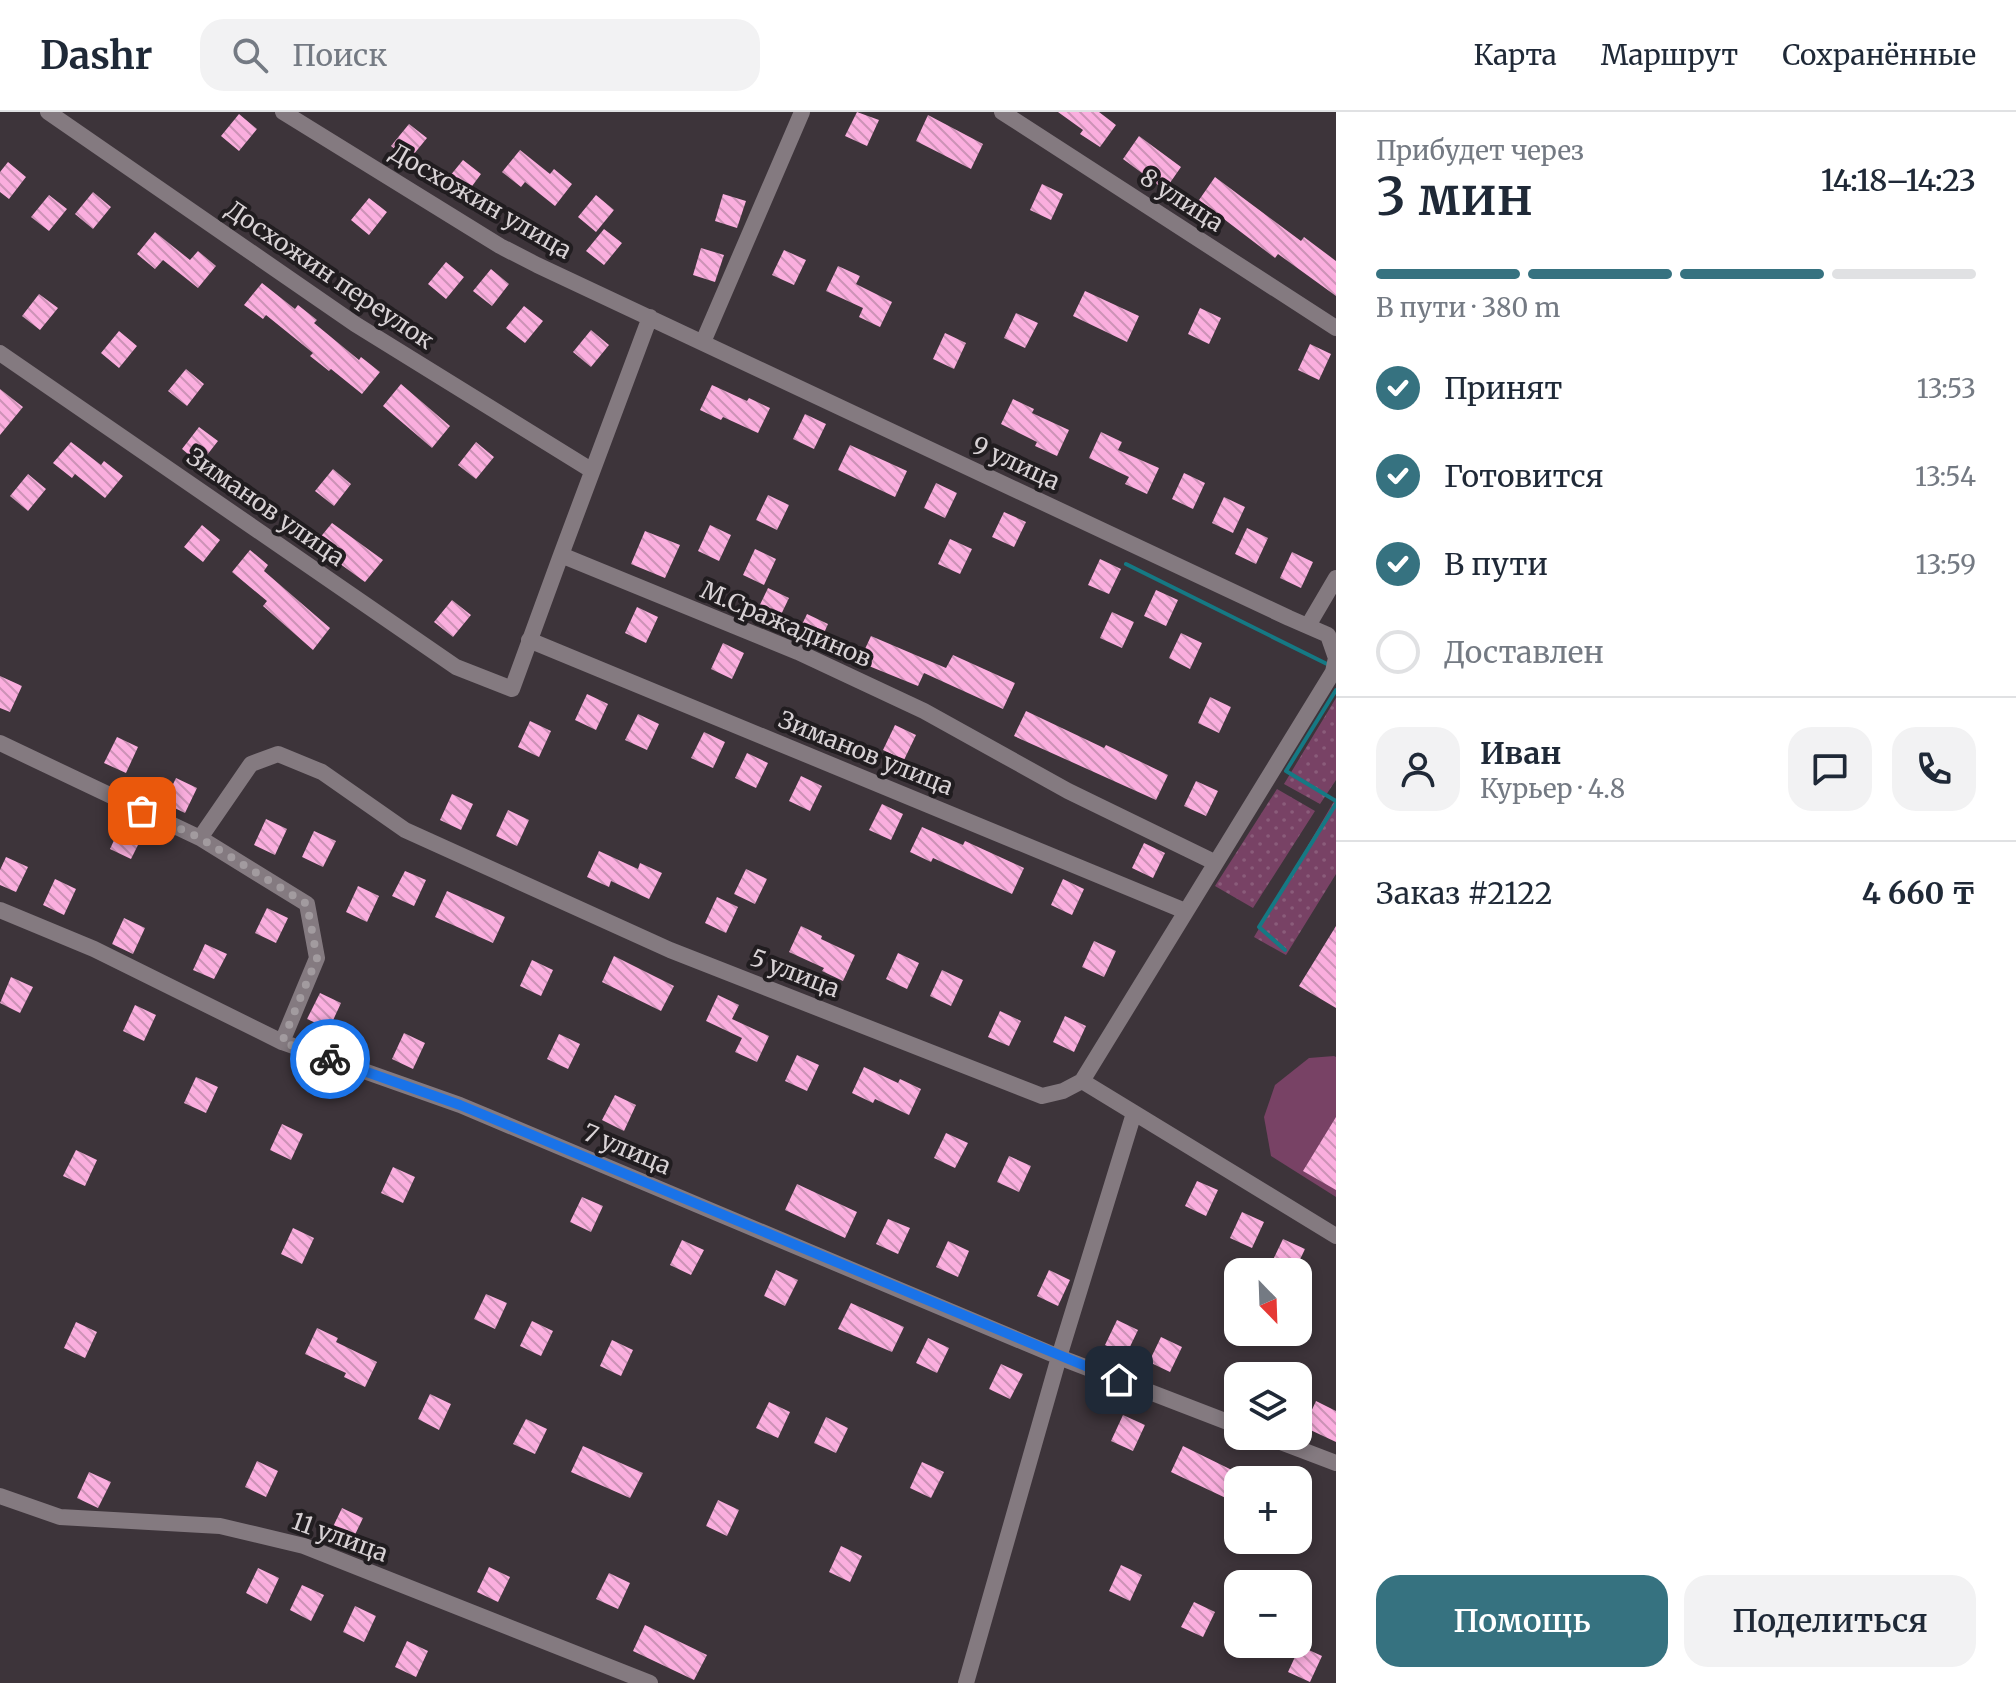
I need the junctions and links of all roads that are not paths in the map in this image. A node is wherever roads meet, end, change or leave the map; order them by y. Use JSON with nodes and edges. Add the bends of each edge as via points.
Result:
{"nodes":[{"id":1,"x":48,"y":112,"type":"edge"},
{"id":2,"x":283,"y":112,"type":"edge"},
{"id":3,"x":802,"y":112,"type":"edge"},
{"id":4,"x":1002,"y":112,"type":"edge"},
{"id":5,"x":650,"y":317,"type":"junction"},
{"id":6,"x":1336,"y":328,"type":"edge"},
{"id":7,"x":703,"y":342,"type":"junction"},
{"id":8,"x":0,"y":353,"type":"edge"},
{"id":9,"x":591,"y":470,"type":"junction"},
{"id":10,"x":561,"y":555,"type":"junction"},
{"id":11,"x":1336,"y":578,"type":"edge"},
{"id":12,"x":1309,"y":624,"type":"junction"},
{"id":13,"x":529,"y":640,"type":"junction"},
{"id":14,"x":0,"y":743,"type":"edge"},
{"id":15,"x":200,"y":838,"type":"junction"},
{"id":16,"x":1214,"y":862,"type":"junction"},
{"id":17,"x":0,"y":910,"type":"edge"},
{"id":18,"x":1185,"y":911,"type":"junction"},
{"id":19,"x":282,"y":1042,"type":"junction"},
{"id":20,"x":1082,"y":1081,"type":"junction"},
{"id":21,"x":1134,"y":1113,"type":"junction"},
{"id":22,"x":1336,"y":1236,"type":"edge"},
{"id":23,"x":1059,"y":1357,"type":"junction"},
{"id":24,"x":1224,"y":1421,"type":"edge"},
{"id":25,"x":1302,"y":1450,"type":"edge"},
{"id":26,"x":1336,"y":1463,"type":"edge"},
{"id":27,"x":0,"y":1496,"type":"edge"},
{"id":28,"x":650,"y":1683,"type":"edge"},
{"id":29,"x":966,"y":1683,"type":"edge"}],
"edges":[{"from":1,"to":9,"type":"street","name":"Досхожин переулок","via":[[355,324]]},
{"from":2,"to":5,"type":"street","name":"Досхожин улица","via":[[500,246]]},
{"from":3,"to":7,"type":"street"},
{"from":4,"to":6,"type":"street","name":"8 улица"},
{"from":5,"to":7,"type":"street","name":"Досхожин улица"},
{"from":5,"to":9,"type":"street"},
{"from":7,"to":12,"type":"street","name":"9 улица"},
{"from":8,"to":13,"type":"street","name":"Зиманов улица","via":[[456,667],[512,689]]},
{"from":9,"to":10,"type":"street"},
{"from":10,"to":13,"type":"street"},
{"from":10,"to":16,"type":"street","name":"М.Сражадинов","via":[[924,711],[1068,791]]},
{"from":11,"to":12,"type":"street"},
{"from":12,"to":16,"type":"street","via":[[1328,635],[1336,658],[1333,672]]},
{"from":13,"to":18,"type":"street","name":"Зиманов улица"},
{"from":14,"to":15,"type":"street"},
{"from":15,"to":19,"type":"street","via":[[307,904],[317,958]]},
{"from":15,"to":20,"type":"street","name":"5 улица","via":[[251,764],[278,754],[322,772],[405,830],[670,950],[1042,1096]]},
{"from":16,"to":18,"type":"street"},
{"from":17,"to":19,"type":"street","name":"7 улица","via":[[94,949]]},
{"from":18,"to":20,"type":"street"},
{"from":19,"to":23,"type":"street","name":"7 улица","via":[[460,1105]]},
{"from":20,"to":21,"type":"street"},
{"from":21,"to":22,"type":"street"},
{"from":21,"to":23,"type":"street"},
{"from":23,"to":24,"type":"street","name":"7 улица"},
{"from":23,"to":29,"type":"street"},
{"from":25,"to":26,"type":"street"},
{"from":27,"to":28,"type":"street","name":"11 улица","via":[[60,1517],[220,1526],[304,1546]]}]}
